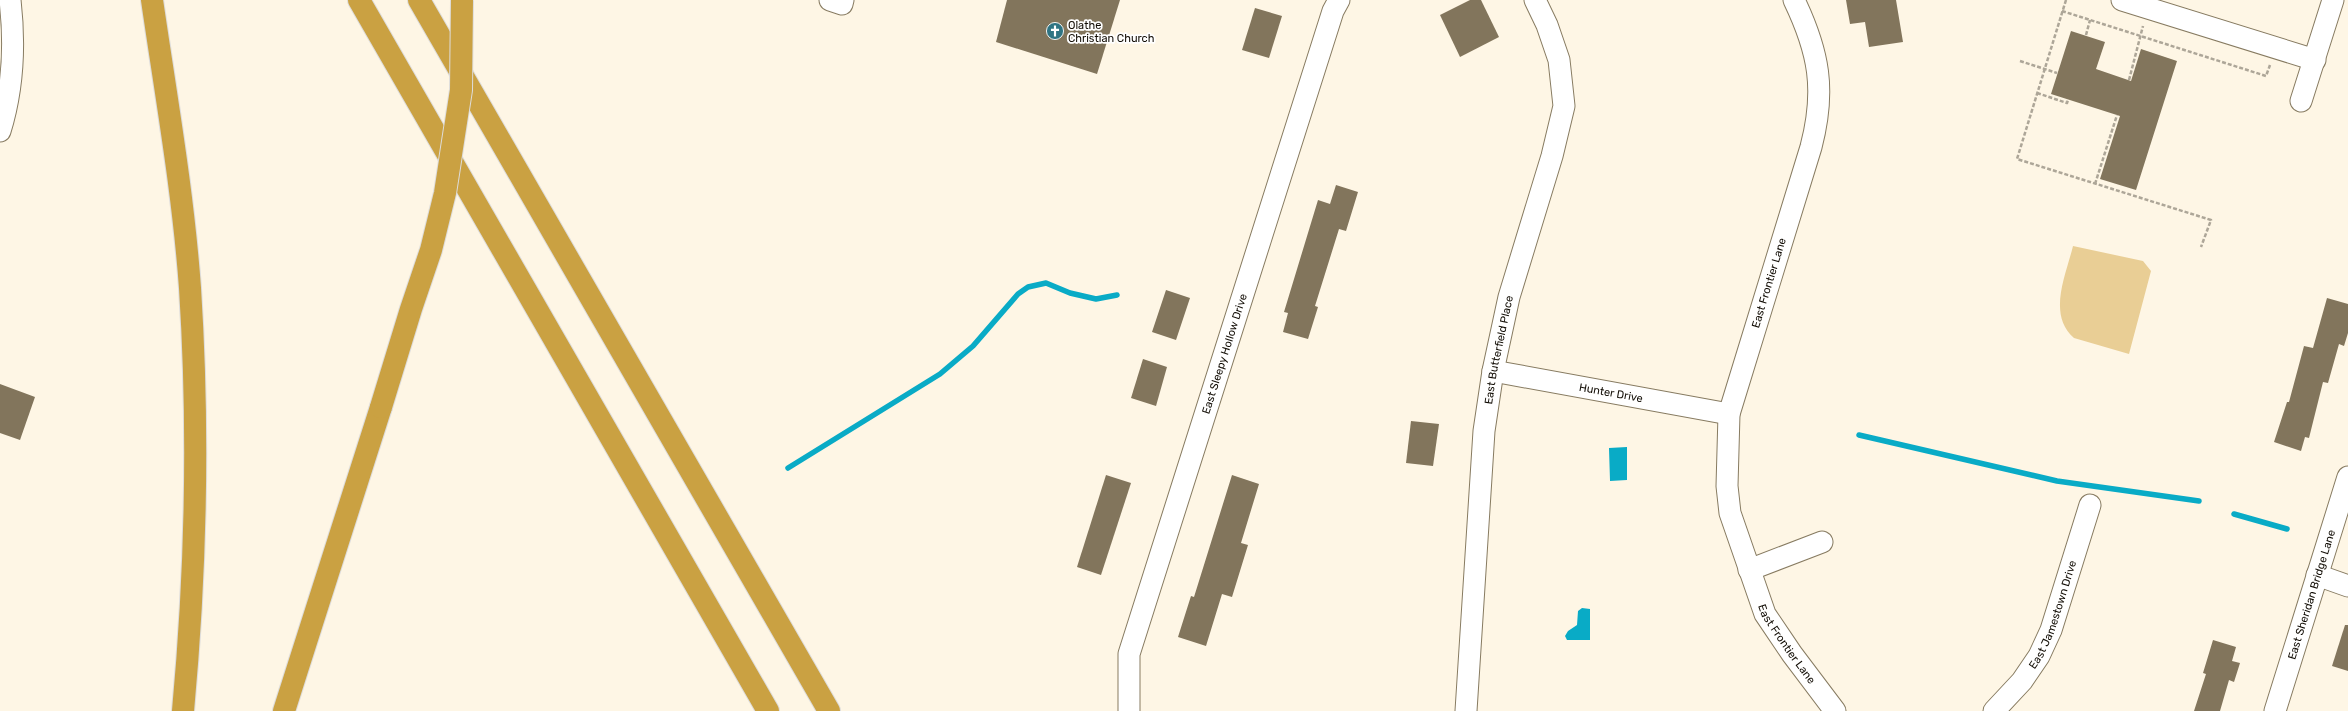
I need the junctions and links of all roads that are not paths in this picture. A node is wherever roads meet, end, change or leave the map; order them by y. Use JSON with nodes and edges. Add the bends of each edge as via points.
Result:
{"nodes":[{"id":1,"x":10,"y":0,"type":"edge"},
{"id":2,"x":152,"y":0,"type":"edge"},
{"id":3,"x":359,"y":0,"type":"edge"},
{"id":4,"x":419,"y":0,"type":"edge"},
{"id":5,"x":462,"y":0,"type":"edge"},
{"id":6,"x":830,"y":0,"type":"edge"},
{"id":7,"x":843,"y":0,"type":"edge"},
{"id":8,"x":1339,"y":0,"type":"edge"},
{"id":9,"x":1535,"y":0,"type":"edge"},
{"id":10,"x":1794,"y":0,"type":"edge"},
{"id":11,"x":2122,"y":0,"type":"edge"},
{"id":12,"x":2333,"y":0,"type":"edge"},
{"id":13,"x":2315,"y":60,"type":"junction"},
{"id":14,"x":2301,"y":101,"type":"dead end"},
{"id":15,"x":0,"y":130,"type":"edge"},
{"id":16,"x":1492,"y":371,"type":"junction"},
{"id":17,"x":1729,"y":414,"type":"junction"},
{"id":18,"x":2348,"y":478,"type":"edge"},
{"id":19,"x":2090,"y":505,"type":"dead end"},
{"id":20,"x":1822,"y":542,"type":"dead end"},
{"id":21,"x":1749,"y":570,"type":"junction"},
{"id":22,"x":2317,"y":576,"type":"junction"},
{"id":23,"x":2348,"y":586,"type":"edge"},
{"id":24,"x":183,"y":711,"type":"edge"},
{"id":25,"x":284,"y":711,"type":"edge"},
{"id":26,"x":768,"y":711,"type":"edge"},
{"id":27,"x":829,"y":711,"type":"edge"},
{"id":28,"x":1129,"y":711,"type":"edge"},
{"id":29,"x":1466,"y":711,"type":"edge"},
{"id":30,"x":1836,"y":711,"type":"edge"},
{"id":31,"x":1994,"y":711,"type":"edge"},
{"id":32,"x":2275,"y":711,"type":"edge"}],
"edges":[{"from":1,"to":15,"type":"street","via":[[13,48],[10,85]]},
{"from":2,"to":24,"type":"highway","via":[[181,193],[190,288],[194,389],[194,491],[190,612]]},
{"from":3,"to":26,"type":"highway"},
{"from":4,"to":27,"type":"highway"},
{"from":5,"to":25,"type":"highway","bridge":true,"via":[[461,90],[445,193],[431,250]]},
{"from":6,"to":7,"type":"street","via":[[842,4]]},
{"from":8,"to":28,"type":"street","name":"East Sleepy Hollow Drive","via":[[1333,11],[1129,654]]},
{"from":9,"to":16,"type":"street","name":"East Butterfield Place","via":[[1559,60],[1564,106],[1552,156],[1509,297]]},
{"from":10,"to":17,"type":"street","name":"East Frontier Lane","via":[[1814,46],[1820,87],[1818,120]]},
{"from":11,"to":13,"type":"street"},
{"from":12,"to":13,"type":"street"},
{"from":13,"to":14,"type":"street"},
{"from":16,"to":17,"type":"street","name":"Hunter Drive"},
{"from":16,"to":29,"type":"street","name":"East Butterfield Place","via":[[1484,431]]},
{"from":17,"to":21,"type":"street","name":"East Frontier Lane","via":[[1727,486],[1730,513]]},
{"from":18,"to":22,"type":"street","name":"East Sheridan Bridge Lane"},
{"from":19,"to":31,"type":"street","name":"East Jamestown Drive","via":[[2051,630],[2039,656],[2022,682]]},
{"from":20,"to":21,"type":"street"},
{"from":21,"to":30,"type":"street","name":"East Frontier Lane","via":[[1765,614],[1776,632]]},
{"from":22,"to":23,"type":"street"},
{"from":22,"to":32,"type":"street","name":"East Sheridan Bridge Lane"}]}
